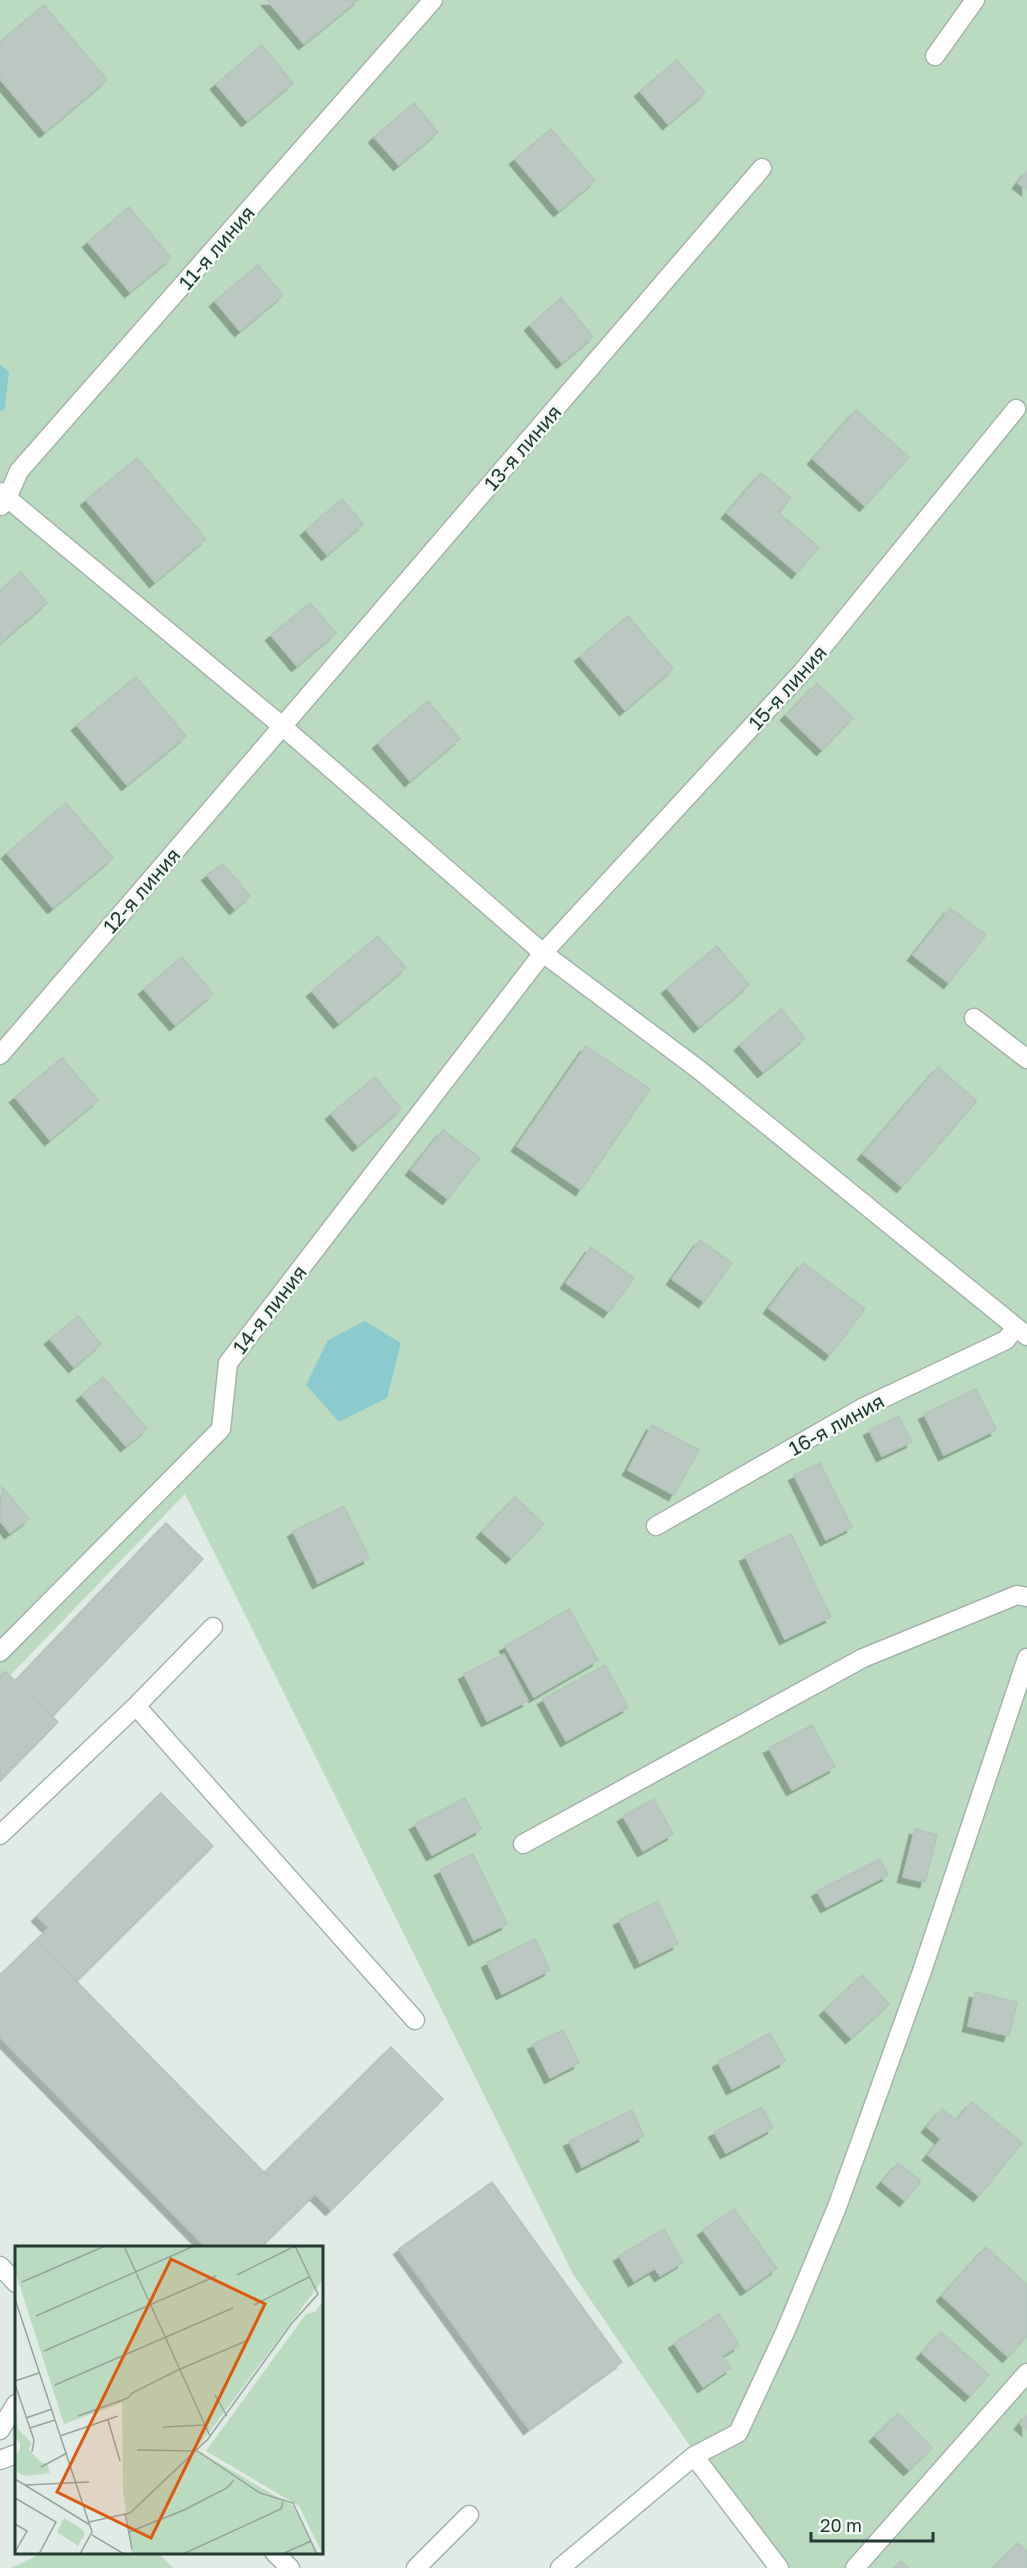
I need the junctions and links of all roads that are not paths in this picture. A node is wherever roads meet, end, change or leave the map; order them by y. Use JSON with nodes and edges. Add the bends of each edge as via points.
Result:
{"nodes":[{"id":1,"x":433,"y":0,"type":"edge"},
{"id":2,"x":975,"y":0,"type":"edge"},
{"id":3,"x":935,"y":57,"type":"dead end"},
{"id":4,"x":762,"y":168,"type":"dead end"},
{"id":5,"x":1016,"y":409,"type":"dead end"},
{"id":6,"x":2,"y":499,"type":"edge"},
{"id":7,"x":282,"y":726,"type":"junction"},
{"id":8,"x":543,"y":953,"type":"junction"},
{"id":9,"x":974,"y":1018,"type":"dead end"},
{"id":10,"x":0,"y":1055,"type":"edge"},
{"id":11,"x":1027,"y":1059,"type":"edge"},
{"id":12,"x":1022,"y":1331,"type":"edge"},
{"id":13,"x":656,"y":1526,"type":"dead end"},
{"id":14,"x":1027,"y":1597,"type":"edge"},
{"id":15,"x":213,"y":1627,"type":"dead end"},
{"id":16,"x":0,"y":1652,"type":"edge"},
{"id":17,"x":1027,"y":1658,"type":"edge"},
{"id":18,"x":136,"y":1706,"type":"junction"},
{"id":19,"x":0,"y":1835,"type":"edge"},
{"id":20,"x":523,"y":1844,"type":"dead end"},
{"id":21,"x":416,"y":2020,"type":"dead end"},
{"id":22,"x":0,"y":2266,"type":"edge"},
{"id":23,"x":15,"y":2282,"type":"edge"},
{"id":24,"x":1027,"y":2373,"type":"edge"},
{"id":25,"x":15,"y":2406,"type":"edge"},
{"id":26,"x":0,"y":2430,"type":"edge"},
{"id":27,"x":15,"y":2454,"type":"edge"},
{"id":28,"x":694,"y":2456,"type":"junction"},
{"id":29,"x":0,"y":2460,"type":"edge"},
{"id":30,"x":469,"y":2515,"type":"dead end"},
{"id":31,"x":274,"y":2553,"type":"edge"},
{"id":32,"x":290,"y":2568,"type":"edge"},
{"id":33,"x":416,"y":2568,"type":"edge"},
{"id":34,"x":560,"y":2568,"type":"edge"},
{"id":35,"x":779,"y":2568,"type":"edge"},
{"id":36,"x":855,"y":2568,"type":"edge"}],
"edges":[{"from":1,"to":6,"type":"street","name":"11-я линия","via":[[19,471]]},
{"from":2,"to":3,"type":"street"},
{"from":4,"to":7,"type":"street","name":"13-я линия"},
{"from":5,"to":8,"type":"street","name":"15-я линия","via":[[803,671]]},
{"from":6,"to":7,"type":"street"},
{"from":7,"to":8,"type":"street"},
{"from":7,"to":10,"type":"street","name":"12-я линия"},
{"from":8,"to":12,"type":"street","via":[[698,1069]]},
{"from":8,"to":16,"type":"street","name":"14-я линия","via":[[228,1363],[221,1429]]},
{"from":9,"to":11,"type":"street"},
{"from":12,"to":13,"type":"street","name":"16-я линия","via":[[861,1408]]},
{"from":14,"to":20,"type":"street","via":[[1017,1595],[863,1658]]},
{"from":15,"to":18,"type":"street"},
{"from":17,"to":28,"type":"street","via":[[921,1974],[837,2207],[786,2330],[738,2433]]},
{"from":18,"to":19,"type":"street"},
{"from":18,"to":21,"type":"street"},
{"from":22,"to":23,"type":"street"},
{"from":24,"to":36,"type":"street"},
{"from":25,"to":26,"type":"street"},
{"from":27,"to":29,"type":"street"},
{"from":28,"to":34,"type":"street"},
{"from":28,"to":35,"type":"street"},
{"from":30,"to":33,"type":"street"},
{"from":31,"to":32,"type":"street"}]}
